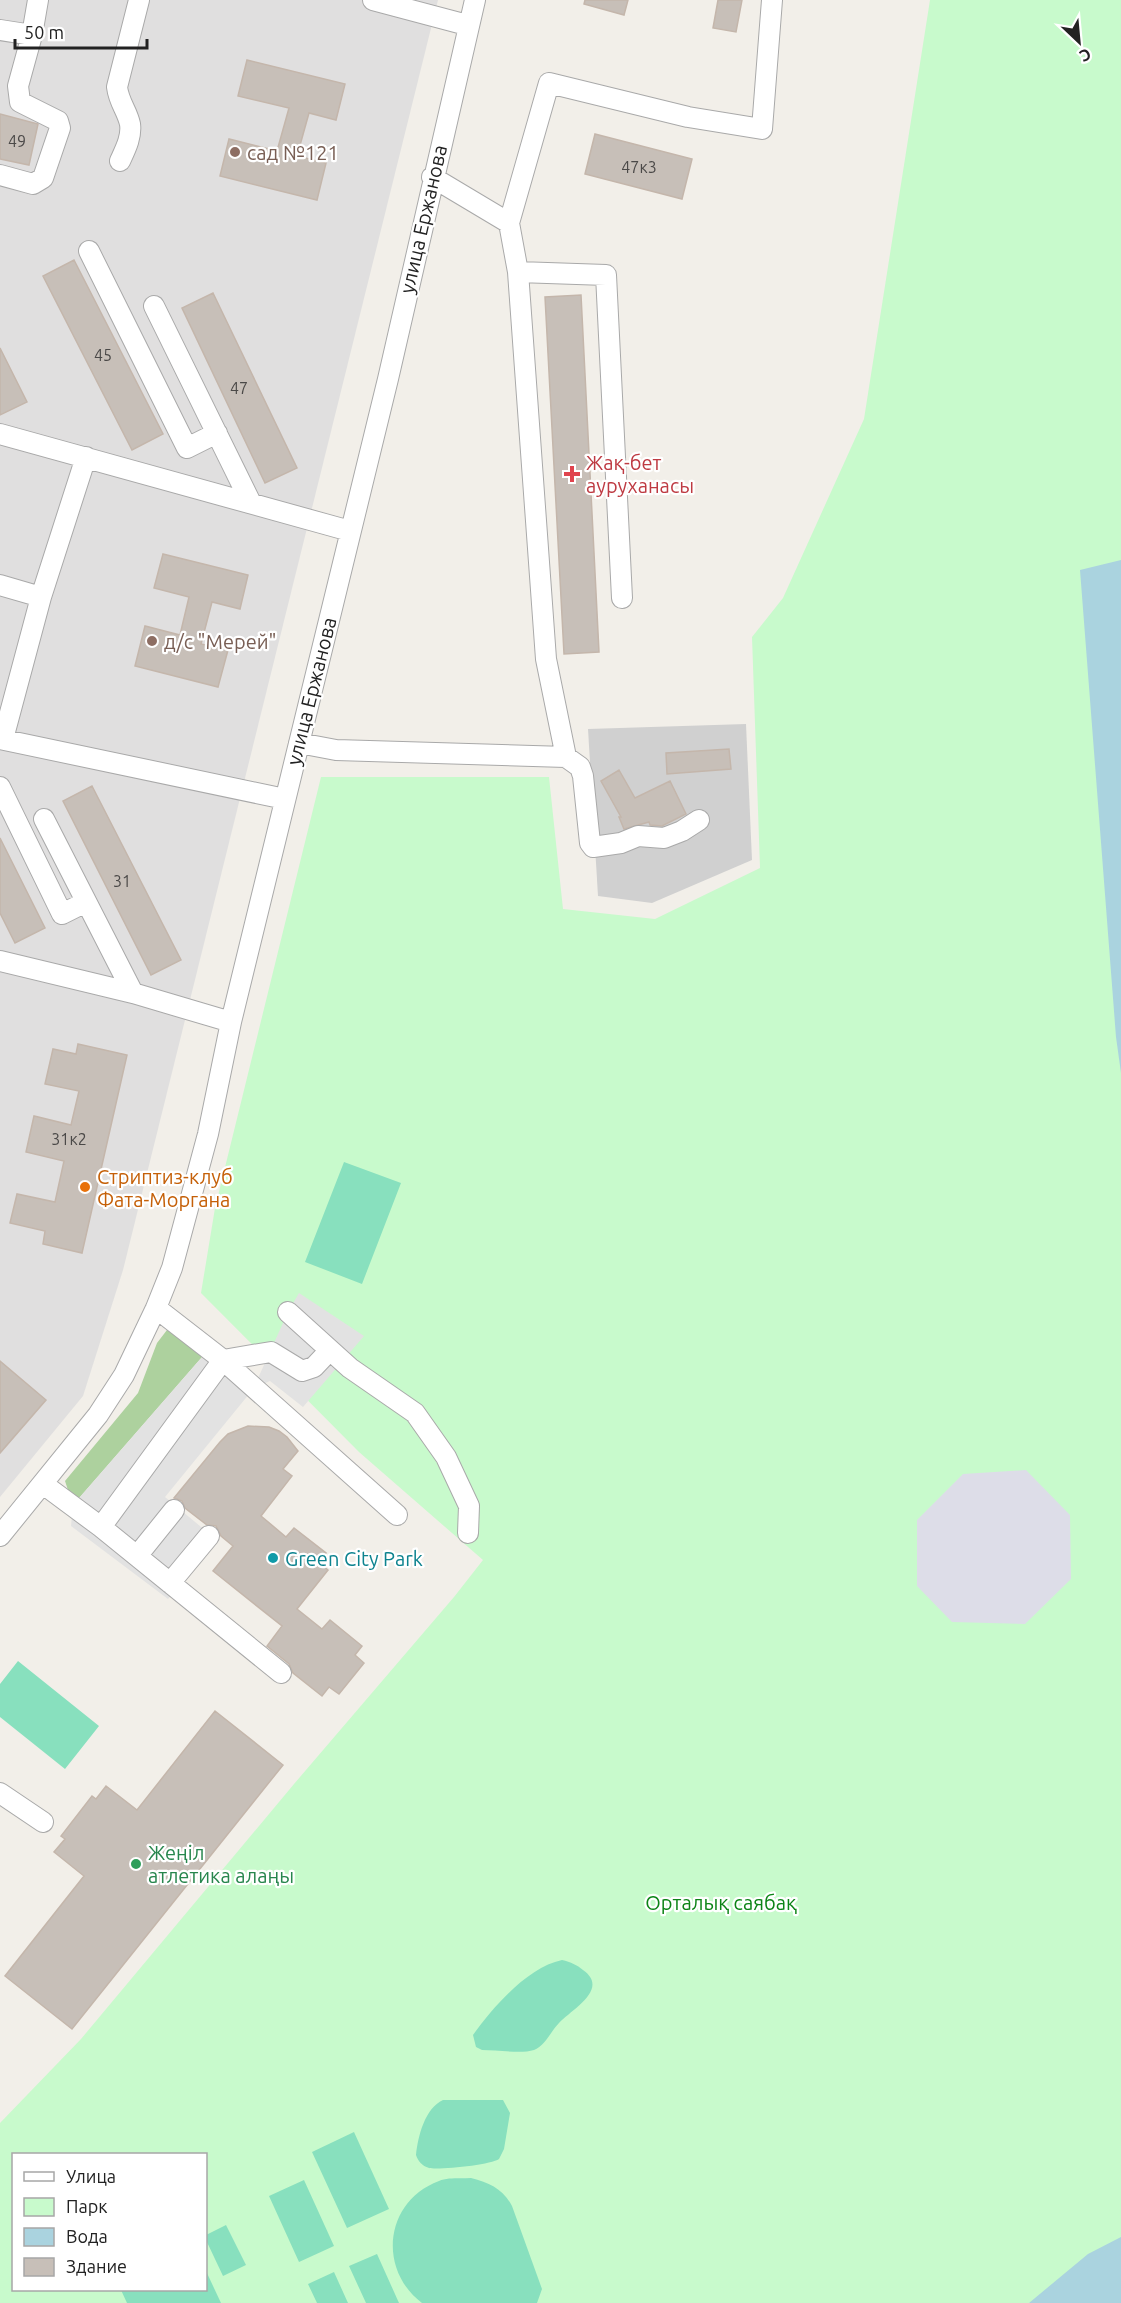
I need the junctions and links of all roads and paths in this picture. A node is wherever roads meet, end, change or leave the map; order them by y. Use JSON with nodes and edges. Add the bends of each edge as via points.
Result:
{"nodes":[{"id":1,"x":38,"y":0,"type":"edge"},
{"id":2,"x":139,"y":0,"type":"edge"},
{"id":3,"x":475,"y":0,"type":"edge"},
{"id":4,"x":772,"y":0,"type":"edge"},
{"id":5,"x":379,"y":1,"type":"edge"},
{"id":6,"x":467,"y":25,"type":"junction"},
{"id":7,"x":0,"y":30,"type":"edge"},
{"id":8,"x":32,"y":35,"type":"junction"},
{"id":9,"x":120,"y":161,"type":"dead end"},
{"id":10,"x":0,"y":175,"type":"edge"},
{"id":11,"x":432,"y":177,"type":"junction"},
{"id":12,"x":509,"y":223,"type":"junction"},
{"id":13,"x":89,"y":251,"type":"dead end"},
{"id":14,"x":518,"y":272,"type":"junction"},
{"id":15,"x":154,"y":306,"type":"dead end"},
{"id":16,"x":217,"y":433,"type":"junction"},
{"id":17,"x":0,"y":434,"type":"edge"},
{"id":18,"x":86,"y":457,"type":"junction"},
{"id":19,"x":251,"y":503,"type":"junction"},
{"id":20,"x":350,"y":531,"type":"junction"},
{"id":21,"x":0,"y":585,"type":"edge"},
{"id":22,"x":41,"y":597,"type":"junction"},
{"id":23,"x":622,"y":598,"type":"dead end"},
{"id":24,"x":2,"y":739,"type":"edge"},
{"id":25,"x":299,"y":743,"type":"junction"},
{"id":26,"x":566,"y":757,"type":"junction"},
{"id":27,"x":0,"y":786,"type":"edge"},
{"id":28,"x":285,"y":799,"type":"junction"},
{"id":29,"x":44,"y":819,"type":"dead end"},
{"id":30,"x":699,"y":820,"type":"dead end"},
{"id":31,"x":86,"y":902,"type":"junction"},
{"id":32,"x":0,"y":961,"type":"edge"},
{"id":33,"x":133,"y":993,"type":"junction"},
{"id":34,"x":231,"y":1022,"type":"junction"},
{"id":35,"x":156,"y":1308,"type":"junction"},
{"id":36,"x":288,"y":1312,"type":"dead end"},
{"id":37,"x":330,"y":1350,"type":"junction"},
{"id":38,"x":223,"y":1360,"type":"junction"},
{"id":39,"x":43,"y":1484,"type":"junction"},
{"id":40,"x":174,"y":1510,"type":"dead end"},
{"id":41,"x":397,"y":1515,"type":"dead end"},
{"id":42,"x":101,"y":1527,"type":"junction"},
{"id":43,"x":468,"y":1533,"type":"dead end"},
{"id":44,"x":0,"y":1536,"type":"edge"},
{"id":45,"x":209,"y":1536,"type":"dead end"},
{"id":46,"x":137,"y":1556,"type":"junction"},
{"id":47,"x":170,"y":1583,"type":"junction"},
{"id":48,"x":281,"y":1673,"type":"dead end"},
{"id":49,"x":0,"y":1793,"type":"edge"},
{"id":50,"x":43,"y":1822,"type":"dead end"}],
"edges":[{"from":1,"to":8,"type":"street"},
{"from":2,"to":9,"type":"street","via":[[117,87],[118,100],[130,123],[130,137]]},
{"from":3,"to":6,"type":"street","name":"улица Ержанова"},
{"from":4,"to":12,"type":"street","via":[[762,129],[688,117],[549,83]]},
{"from":5,"to":6,"type":"street"},
{"from":6,"to":11,"type":"street","name":"улица Ержанова"},
{"from":7,"to":8,"type":"street"},
{"from":8,"to":10,"type":"street","via":[[18,86],[20,102],[58,121],[60,128],[43,178],[38,182]]},
{"from":11,"to":12,"type":"street"},
{"from":11,"to":20,"type":"street","name":"улица Ержанова"},
{"from":12,"to":14,"type":"street"},
{"from":13,"to":16,"type":"street","via":[[187,448]]},
{"from":14,"to":23,"type":"street","via":[[606,275]]},
{"from":14,"to":26,"type":"street","via":[[546,659]]},
{"from":15,"to":16,"type":"street"},
{"from":16,"to":19,"type":"street"},
{"from":17,"to":18,"type":"street"},
{"from":18,"to":19,"type":"street"},
{"from":18,"to":22,"type":"street"},
{"from":19,"to":20,"type":"street"},
{"from":20,"to":25,"type":"street","name":"улица Ержанова"},
{"from":21,"to":22,"type":"street"},
{"from":22,"to":24,"type":"street"},
{"from":24,"to":28,"type":"street"},
{"from":25,"to":26,"type":"street","via":[[336,750]]},
{"from":25,"to":28,"type":"street","name":"улица Ержанова"},
{"from":26,"to":30,"type":"street","via":[[580,767],[583,776],[593,847],[638,836],[664,838]]},
{"from":27,"to":31,"type":"street","via":[[62,914]]},
{"from":28,"to":34,"type":"street","name":"улица Ержанова"},
{"from":29,"to":31,"type":"street"},
{"from":31,"to":33,"type":"street"},
{"from":32,"to":33,"type":"street"},
{"from":33,"to":34,"type":"street"},
{"from":34,"to":35,"type":"street","name":"улица Ержанова","via":[[187,1218]]},
{"from":35,"to":38,"type":"street"},
{"from":35,"to":39,"type":"street","name":"улица Ержанова","via":[[124,1375]]},
{"from":36,"to":37,"type":"street"},
{"from":37,"to":38,"type":"street","via":[[314,1367],[302,1371],[271,1352]]},
{"from":37,"to":43,"type":"street","via":[[415,1413],[446,1458],[469,1506]]},
{"from":38,"to":41,"type":"street"},
{"from":38,"to":42,"type":"street"},
{"from":39,"to":42,"type":"street"},
{"from":39,"to":44,"type":"street","name":"улица Ержанова"},
{"from":40,"to":46,"type":"street"},
{"from":42,"to":46,"type":"street"},
{"from":45,"to":47,"type":"street"},
{"from":46,"to":47,"type":"street"},
{"from":47,"to":48,"type":"street"},
{"from":49,"to":50,"type":"street"}]}
